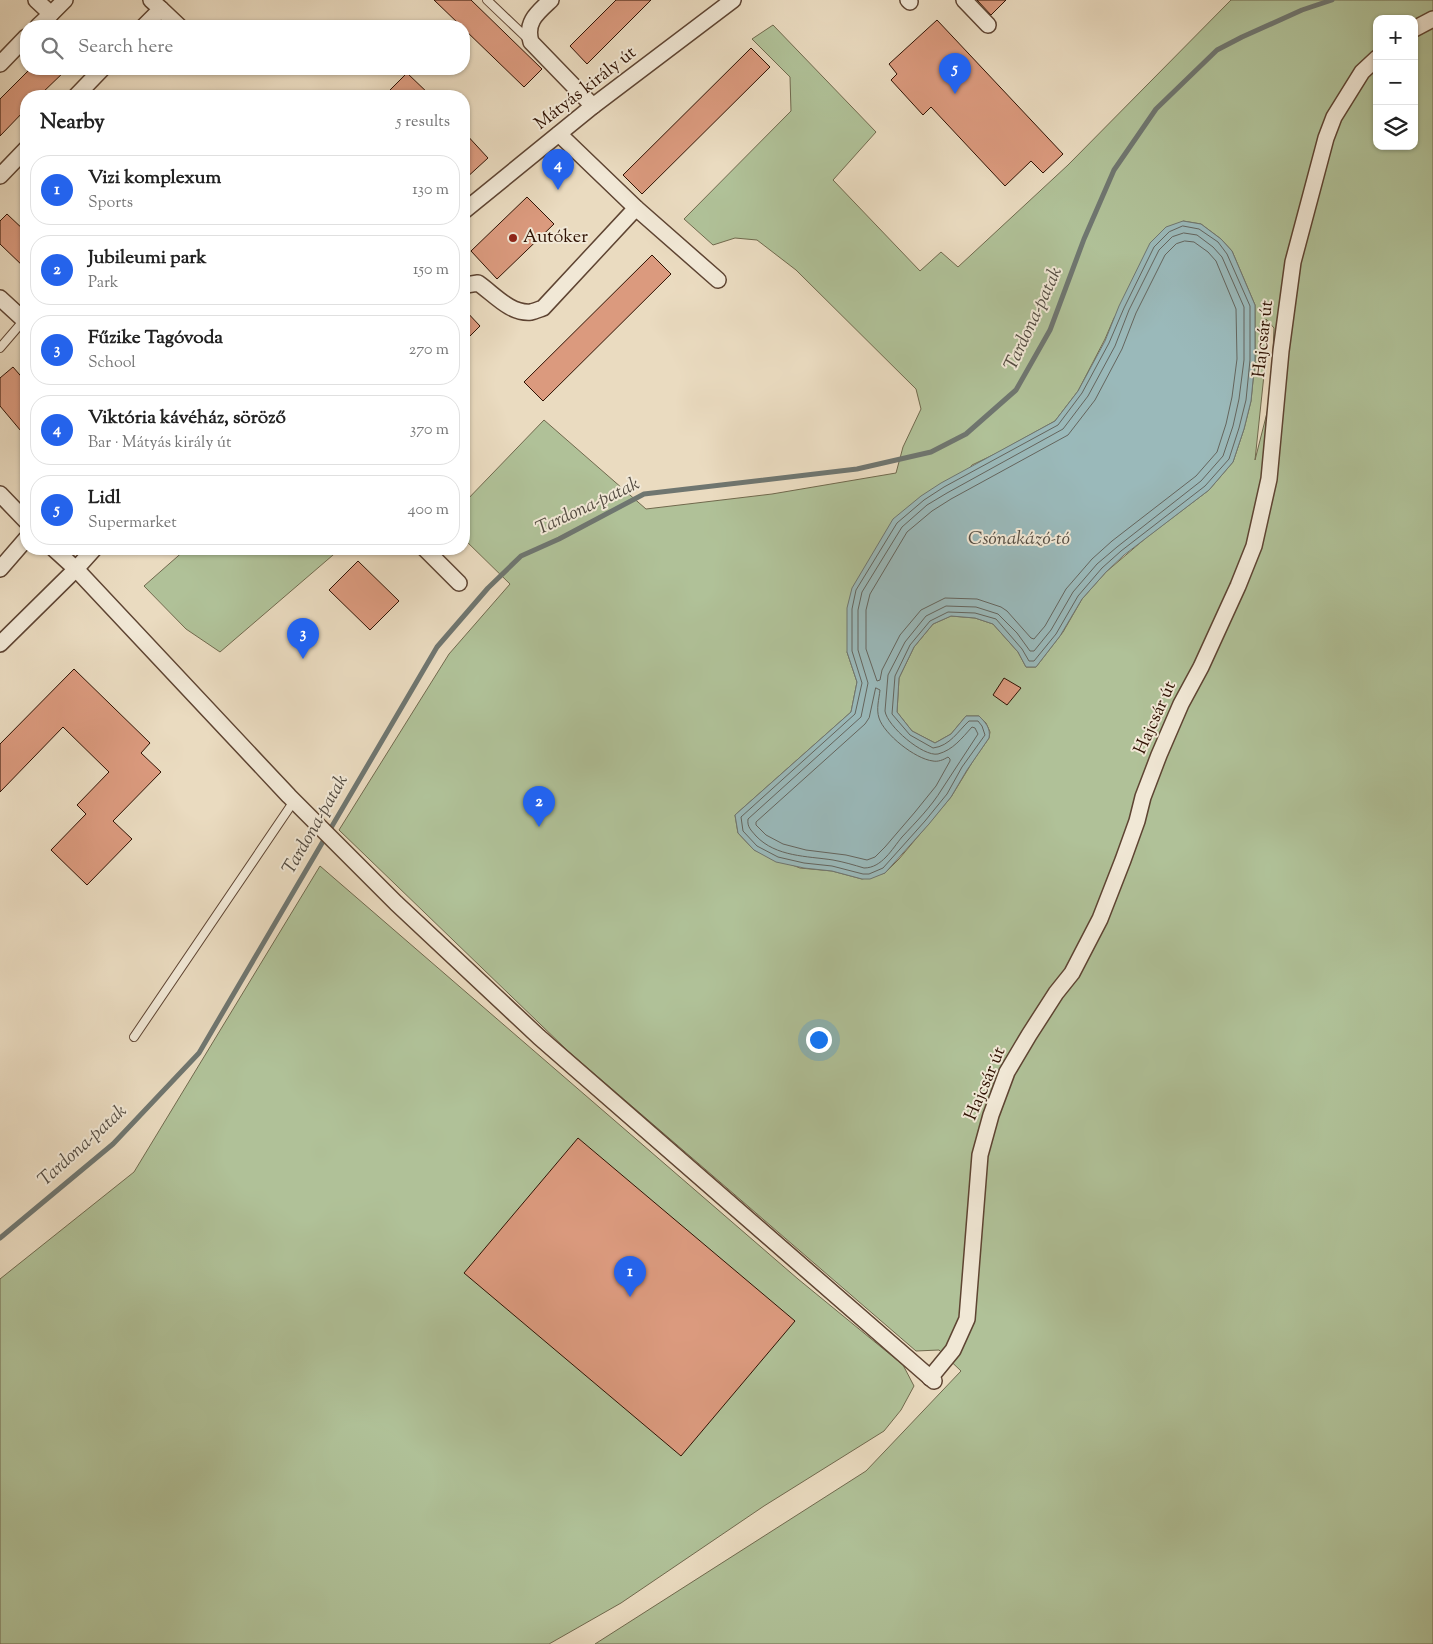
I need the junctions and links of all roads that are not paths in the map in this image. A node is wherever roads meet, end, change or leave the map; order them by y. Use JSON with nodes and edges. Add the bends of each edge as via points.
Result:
{"nodes":[{"id":1,"x":36,"y":0,"type":"edge"},
{"id":2,"x":65,"y":0,"type":"edge"},
{"id":3,"x":487,"y":0,"type":"edge"},
{"id":4,"x":550,"y":0,"type":"edge"},
{"id":5,"x":733,"y":0,"type":"edge"},
{"id":6,"x":964,"y":0,"type":"edge"},
{"id":7,"x":156,"y":5,"type":"edge"},
{"id":8,"x":51,"y":14,"type":"junction"},
{"id":9,"x":1433,"y":19,"type":"edge"},
{"id":10,"x":44,"y":20,"type":"edge"},
{"id":11,"x":147,"y":20,"type":"edge"},
{"id":12,"x":172,"y":20,"type":"edge"},
{"id":13,"x":988,"y":25,"type":"dead end"},
{"id":14,"x":1418,"y":27,"type":"edge"},
{"id":15,"x":531,"y":42,"type":"junction"},
{"id":16,"x":20,"y":44,"type":"edge"},
{"id":17,"x":1375,"y":60,"type":"edge"},
{"id":18,"x":0,"y":64,"type":"edge"},
{"id":19,"x":96,"y":75,"type":"edge"},
{"id":20,"x":82,"y":90,"type":"edge"},
{"id":21,"x":593,"y":106,"type":"junction"},
{"id":22,"x":559,"y":134,"type":"junction"},
{"id":23,"x":20,"y":154,"type":"edge"},
{"id":24,"x":0,"y":176,"type":"edge"},
{"id":25,"x":470,"y":205,"type":"edge"},
{"id":26,"x":636,"y":208,"type":"junction"},
{"id":27,"x":718,"y":280,"type":"dead end"},
{"id":28,"x":470,"y":284,"type":"edge"},
{"id":29,"x":0,"y":298,"type":"edge"},
{"id":30,"x":20,"y":316,"type":"edge"},
{"id":31,"x":20,"y":326,"type":"edge"},
{"id":32,"x":0,"y":348,"type":"edge"},
{"id":33,"x":0,"y":494,"type":"edge"},
{"id":34,"x":20,"y":515,"type":"edge"},
{"id":35,"x":20,"y":546,"type":"edge"},
{"id":36,"x":61,"y":555,"type":"edge"},
{"id":37,"x":89,"y":555,"type":"edge"},
{"id":38,"x":431,"y":555,"type":"edge"},
{"id":39,"x":0,"y":569,"type":"edge"},
{"id":40,"x":76,"y":569,"type":"junction"},
{"id":41,"x":459,"y":583,"type":"dead end"},
{"id":42,"x":0,"y":644,"type":"edge"},
{"id":43,"x":294,"y":802,"type":"junction"},
{"id":44,"x":134,"y":1037,"type":"dead end"}],
"edges":[{"from":1,"to":8,"type":"street"},
{"from":2,"to":8,"type":"street"},
{"from":3,"to":15,"type":"lane"},
{"from":4,"to":15,"type":"street","via":[[530,22],[528,34]]},
{"from":5,"to":21,"type":"street","name":"Mátyás király út"},
{"from":6,"to":13,"type":"street"},
{"from":7,"to":11,"type":"street"},
{"from":7,"to":12,"type":"street"},
{"from":8,"to":10,"type":"street"},
{"from":9,"to":14,"type":"street"},
{"from":15,"to":21,"type":"street"},
{"from":16,"to":18,"type":"street"},
{"from":17,"to":43,"type":"street","name":"Hajcsár út","via":[[1362,72],[1334,117],[1293,262],[1269,479],[1254,546],[1159,755],[1100,919],[1072,973],[1007,1072],[980,1155],[967,1319],[954,1350],[932,1380],[539,1038]]},
{"from":19,"to":20,"type":"street"},
{"from":21,"to":22,"type":"street","name":"Mátyás király út"},
{"from":22,"to":25,"type":"street","name":"Mátyás király út"},
{"from":22,"to":26,"type":"street"},
{"from":23,"to":24,"type":"street"},
{"from":26,"to":27,"type":"street"},
{"from":26,"to":28,"type":"street","via":[[543,308],[531,312],[515,310],[478,283]]},
{"from":29,"to":30,"type":"street"},
{"from":31,"to":32,"type":"lane"},
{"from":33,"to":34,"type":"street"},
{"from":35,"to":39,"type":"street"},
{"from":36,"to":40,"type":"street"},
{"from":37,"to":40,"type":"street"},
{"from":38,"to":41,"type":"street"},
{"from":40,"to":42,"type":"street"},
{"from":40,"to":43,"type":"street"},
{"from":43,"to":44,"type":"lane"}]}
